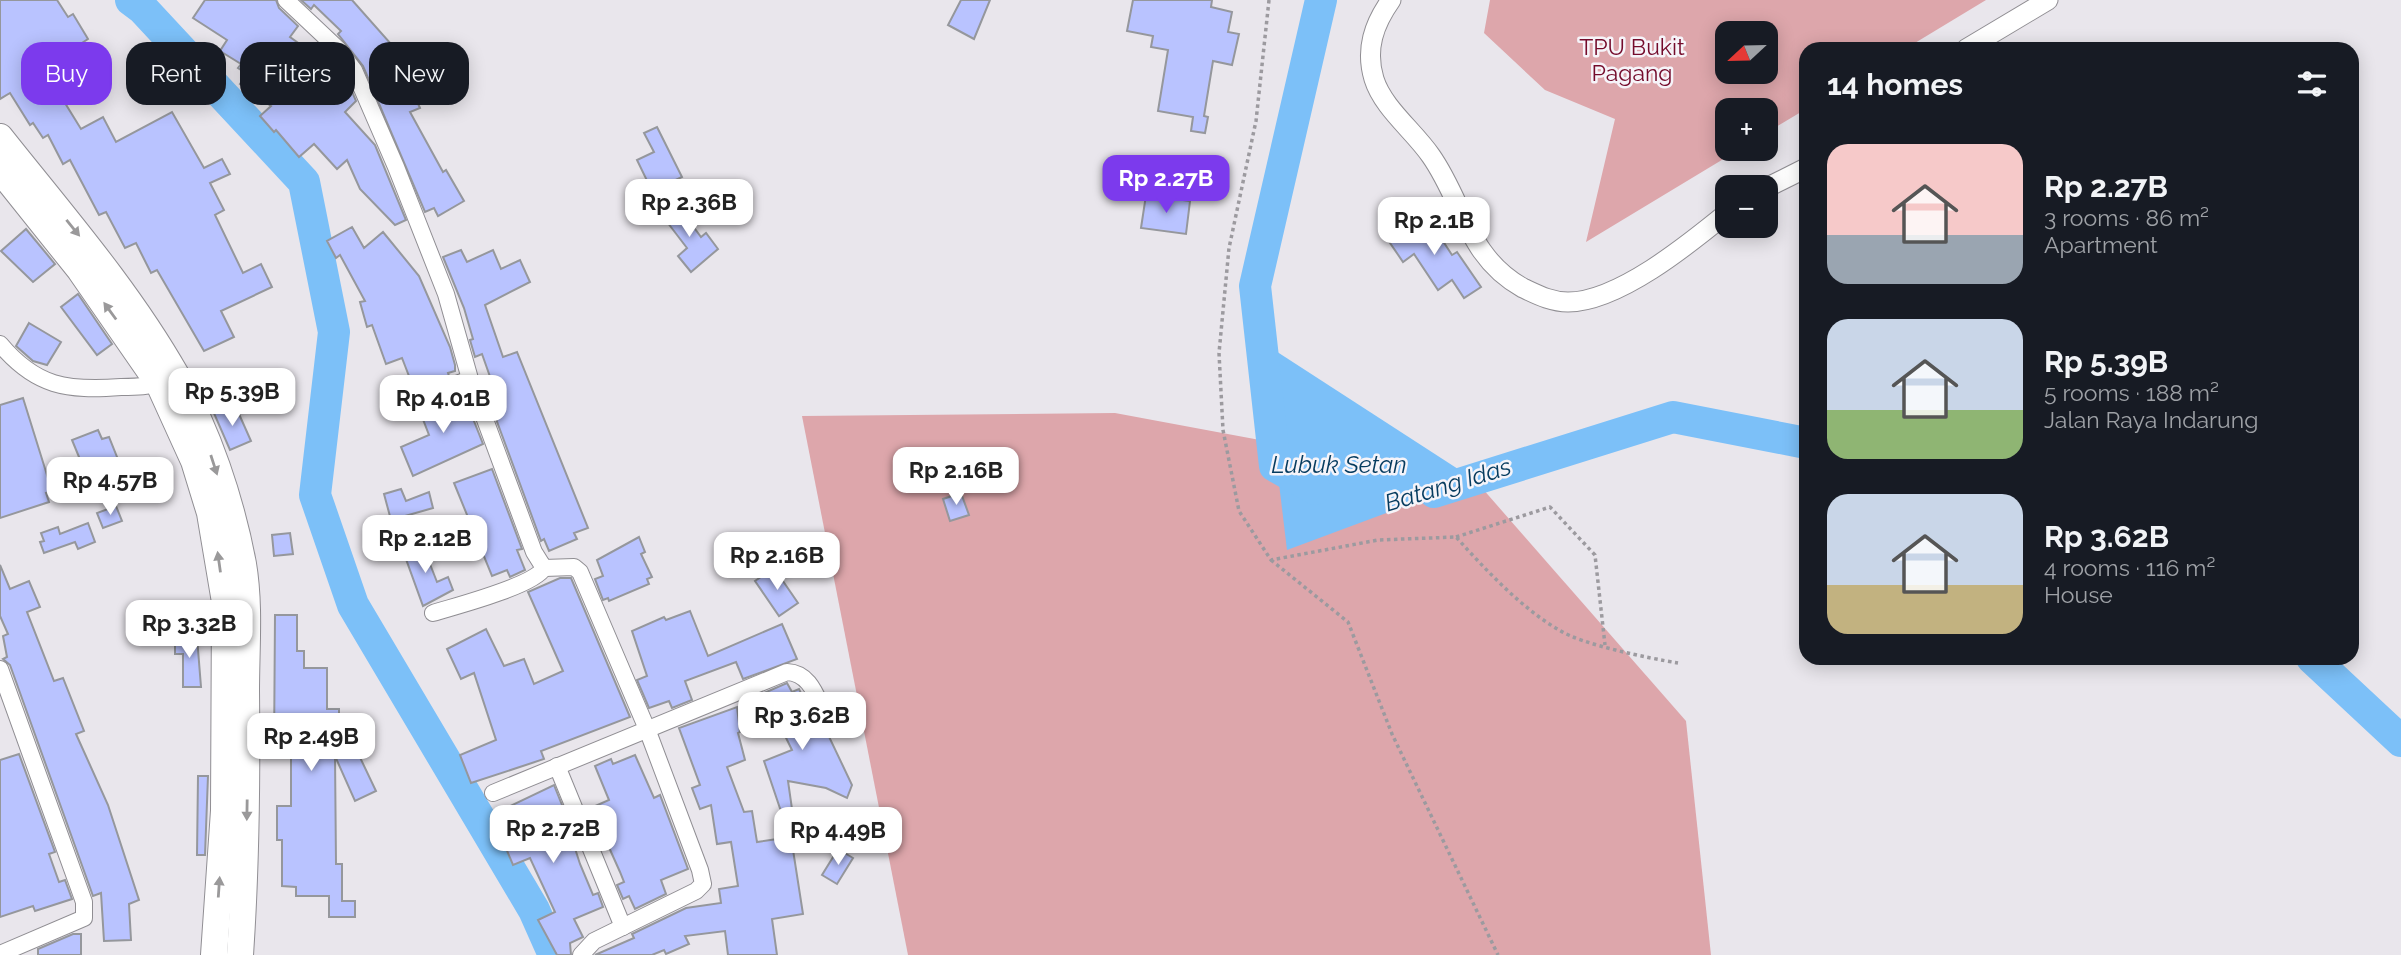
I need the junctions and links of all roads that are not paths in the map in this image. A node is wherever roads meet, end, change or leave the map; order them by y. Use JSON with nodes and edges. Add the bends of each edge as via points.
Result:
{"nodes":[{"id":1,"x":286,"y":0,"type":"edge"},
{"id":2,"x":1391,"y":0,"type":"edge"},
{"id":3,"x":2048,"y":0,"type":"edge"},
{"id":4,"x":1974,"y":42,"type":"edge"},
{"id":5,"x":0,"y":137,"type":"edge"},
{"id":6,"x":0,"y":170,"type":"edge"},
{"id":7,"x":1799,"y":172,"type":"edge"},
{"id":8,"x":1778,"y":182,"type":"edge"},
{"id":9,"x":32,"y":193,"type":"junction"},
{"id":10,"x":1715,"y":223,"type":"edge"},
{"id":11,"x":0,"y":344,"type":"edge"},
{"id":12,"x":167,"y":379,"type":"junction"},
{"id":13,"x":470,"y":379,"type":"junction"},
{"id":14,"x":414,"y":400,"type":"dead end"},
{"id":15,"x":544,"y":568,"type":"junction"},
{"id":16,"x":433,"y":613,"type":"dead end"},
{"id":17,"x":0,"y":669,"type":"edge"},
{"id":18,"x":235,"y":673,"type":"junction"},
{"id":19,"x":825,"y":713,"type":"dead end"},
{"id":20,"x":648,"y":729,"type":"junction"},
{"id":21,"x":557,"y":766,"type":"junction"},
{"id":22,"x":493,"y":793,"type":"dead end"},
{"id":23,"x":623,"y":926,"type":"junction"},
{"id":24,"x":0,"y":954,"type":"edge"},
{"id":25,"x":214,"y":955,"type":"edge"},
{"id":26,"x":240,"y":955,"type":"edge"},
{"id":27,"x":581,"y":955,"type":"edge"}],
"edges":[{"from":1,"to":13,"type":"street","via":[[354,70],[446,294]]},
{"from":2,"to":10,"type":"street","via":[[1371,35],[1375,81],[1431,156],[1470,234],[1503,276],[1552,301],[1587,301],[1658,266]]},
{"from":3,"to":4,"type":"street"},
{"from":5,"to":9,"type":"highway"},
{"from":6,"to":9,"type":"highway"},
{"from":7,"to":8,"type":"street"},
{"from":9,"to":12,"type":"highway","via":[[95,255]]},
{"from":11,"to":12,"type":"street","via":[[20,367],[63,388]]},
{"from":12,"to":18,"type":"highway","via":[[204,433],[241,556],[246,601]]},
{"from":13,"to":14,"type":"street"},
{"from":13,"to":15,"type":"street"},
{"from":15,"to":16,"type":"street","via":[[522,583]]},
{"from":15,"to":20,"type":"street","via":[[575,567],[580,572]]},
{"from":17,"to":24,"type":"street","via":[[84,902],[84,918]]},
{"from":25,"to":18,"type":"highway","one_way":true},
{"from":18,"to":26,"type":"highway","one_way":true,"via":[[247,813]]},
{"from":19,"to":20,"type":"street","via":[[808,682],[787,672]]},
{"from":20,"to":21,"type":"street"},
{"from":20,"to":23,"type":"street","via":[[703,884]]},
{"from":21,"to":22,"type":"street"},
{"from":21,"to":23,"type":"street"},
{"from":23,"to":27,"type":"street"}]}
